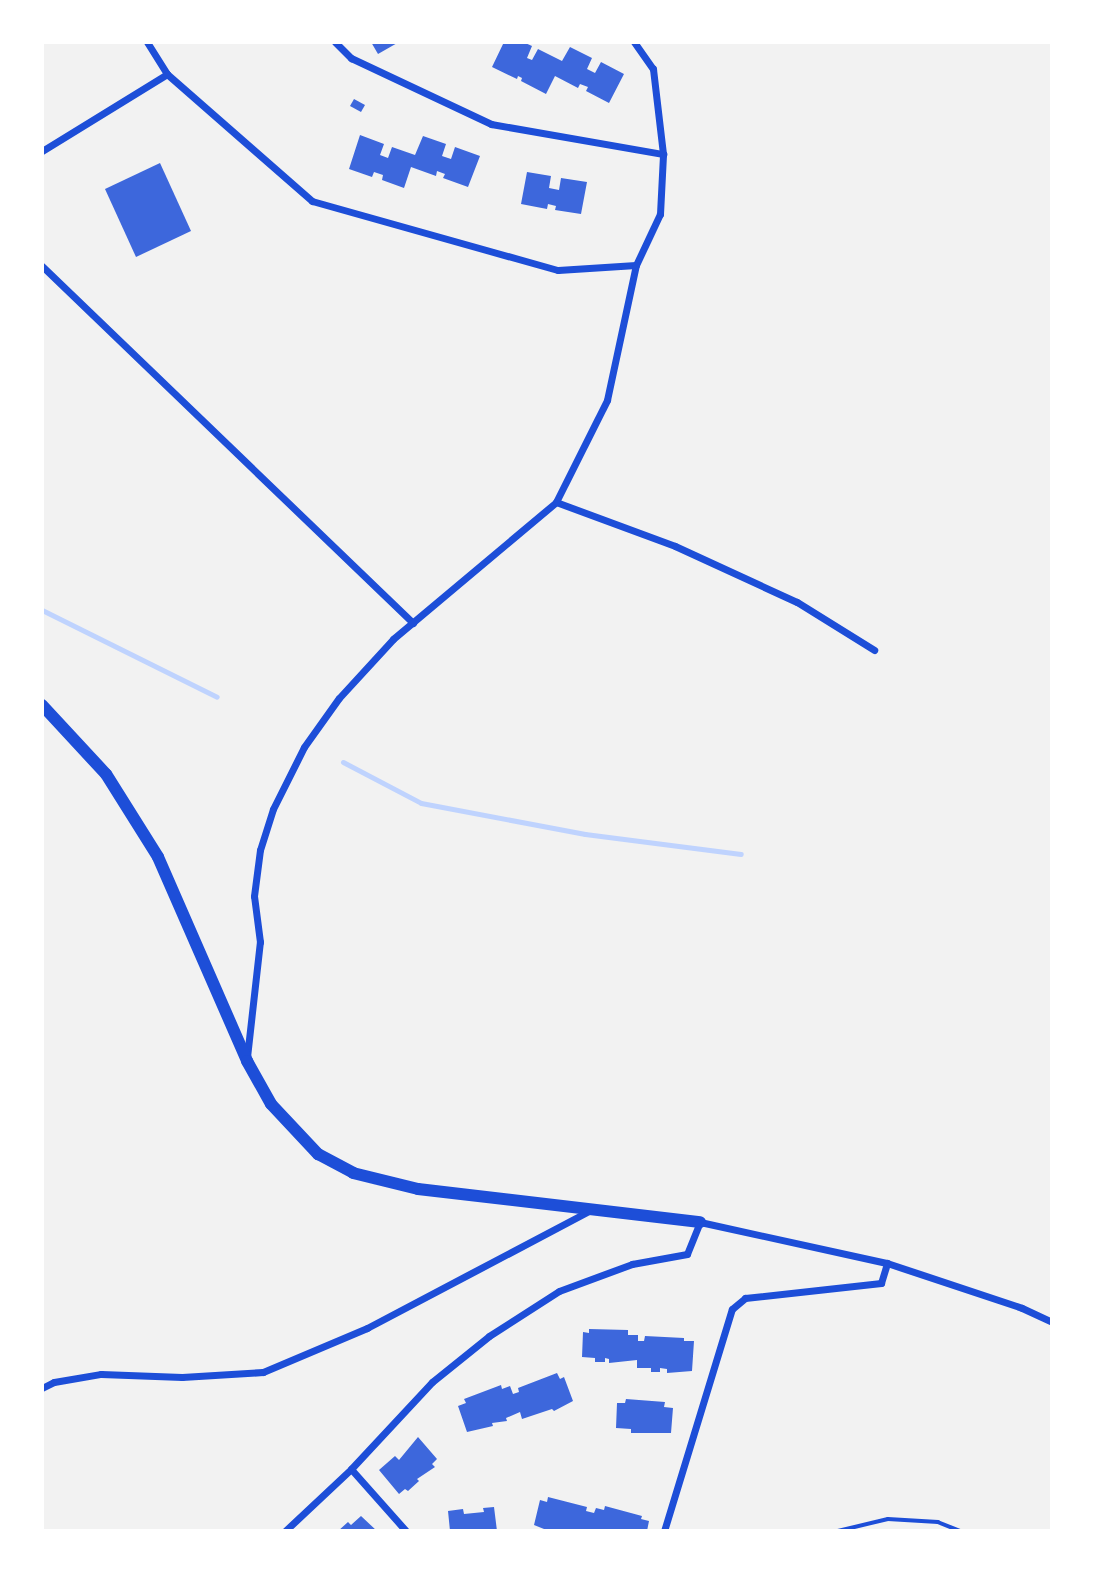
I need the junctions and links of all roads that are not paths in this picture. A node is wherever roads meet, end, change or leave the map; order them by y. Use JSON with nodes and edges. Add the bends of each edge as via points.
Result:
{"nodes":[{"id":1,"x":147,"y":42,"type":"edge"},
{"id":2,"x":335,"y":42,"type":"edge"},
{"id":3,"x":634,"y":42,"type":"edge"},
{"id":4,"x":167,"y":74,"type":"junction"},
{"id":5,"x":42,"y":151,"type":"edge"},
{"id":6,"x":663,"y":154,"type":"junction"},
{"id":7,"x":42,"y":265,"type":"edge"},
{"id":8,"x":636,"y":265,"type":"junction"},
{"id":9,"x":556,"y":502,"type":"junction"},
{"id":10,"x":413,"y":623,"type":"junction"},
{"id":11,"x":874,"y":650,"type":"dead end"},
{"id":12,"x":42,"y":705,"type":"edge"},
{"id":13,"x":247,"y":1061,"type":"junction"},
{"id":14,"x":594,"y":1208,"type":"junction"},
{"id":15,"x":700,"y":1222,"type":"junction"},
{"id":16,"x":887,"y":1263,"type":"junction"},
{"id":17,"x":1052,"y":1322,"type":"edge"},
{"id":18,"x":42,"y":1388,"type":"edge"},
{"id":19,"x":351,"y":1469,"type":"junction"},
{"id":20,"x":285,"y":1531,"type":"edge"},
{"id":21,"x":406,"y":1531,"type":"edge"},
{"id":22,"x":664,"y":1531,"type":"edge"}],
"edges":[{"from":1,"to":4,"type":"street"},
{"from":2,"to":6,"type":"street","via":[[351,58],[491,124]]},
{"from":3,"to":6,"type":"street","via":[[653,69]]},
{"from":4,"to":5,"type":"street"},
{"from":4,"to":8,"type":"street","via":[[312,201],[558,270]]},
{"from":6,"to":8,"type":"street","via":[[660,214]]},
{"from":7,"to":10,"type":"street"},
{"from":8,"to":9,"type":"street","via":[[607,400]]},
{"from":9,"to":10,"type":"street"},
{"from":9,"to":11,"type":"street","via":[[675,546],[797,601]]},
{"from":10,"to":13,"type":"street","via":[[338,698],[304,747],[273,809],[260,850],[254,896],[260,942]]},
{"from":12,"to":13,"type":"main road","via":[[106,774],[158,857]]},
{"from":13,"to":14,"type":"main road","via":[[271,1104],[298,1135],[318,1154],[353,1172],[418,1189]]},
{"from":14,"to":15,"type":"main road"},
{"from":14,"to":18,"type":"street","via":[[367,1328],[262,1372],[182,1377],[101,1374]]},
{"from":15,"to":16,"type":"street"},
{"from":15,"to":19,"type":"street","via":[[687,1254],[632,1264],[559,1291],[489,1336],[432,1382]]},
{"from":16,"to":17,"type":"street"},
{"from":16,"to":22,"type":"street","via":[[881,1283],[745,1298],[732,1309]]},
{"from":19,"to":20,"type":"street"},
{"from":19,"to":21,"type":"street"}]}
